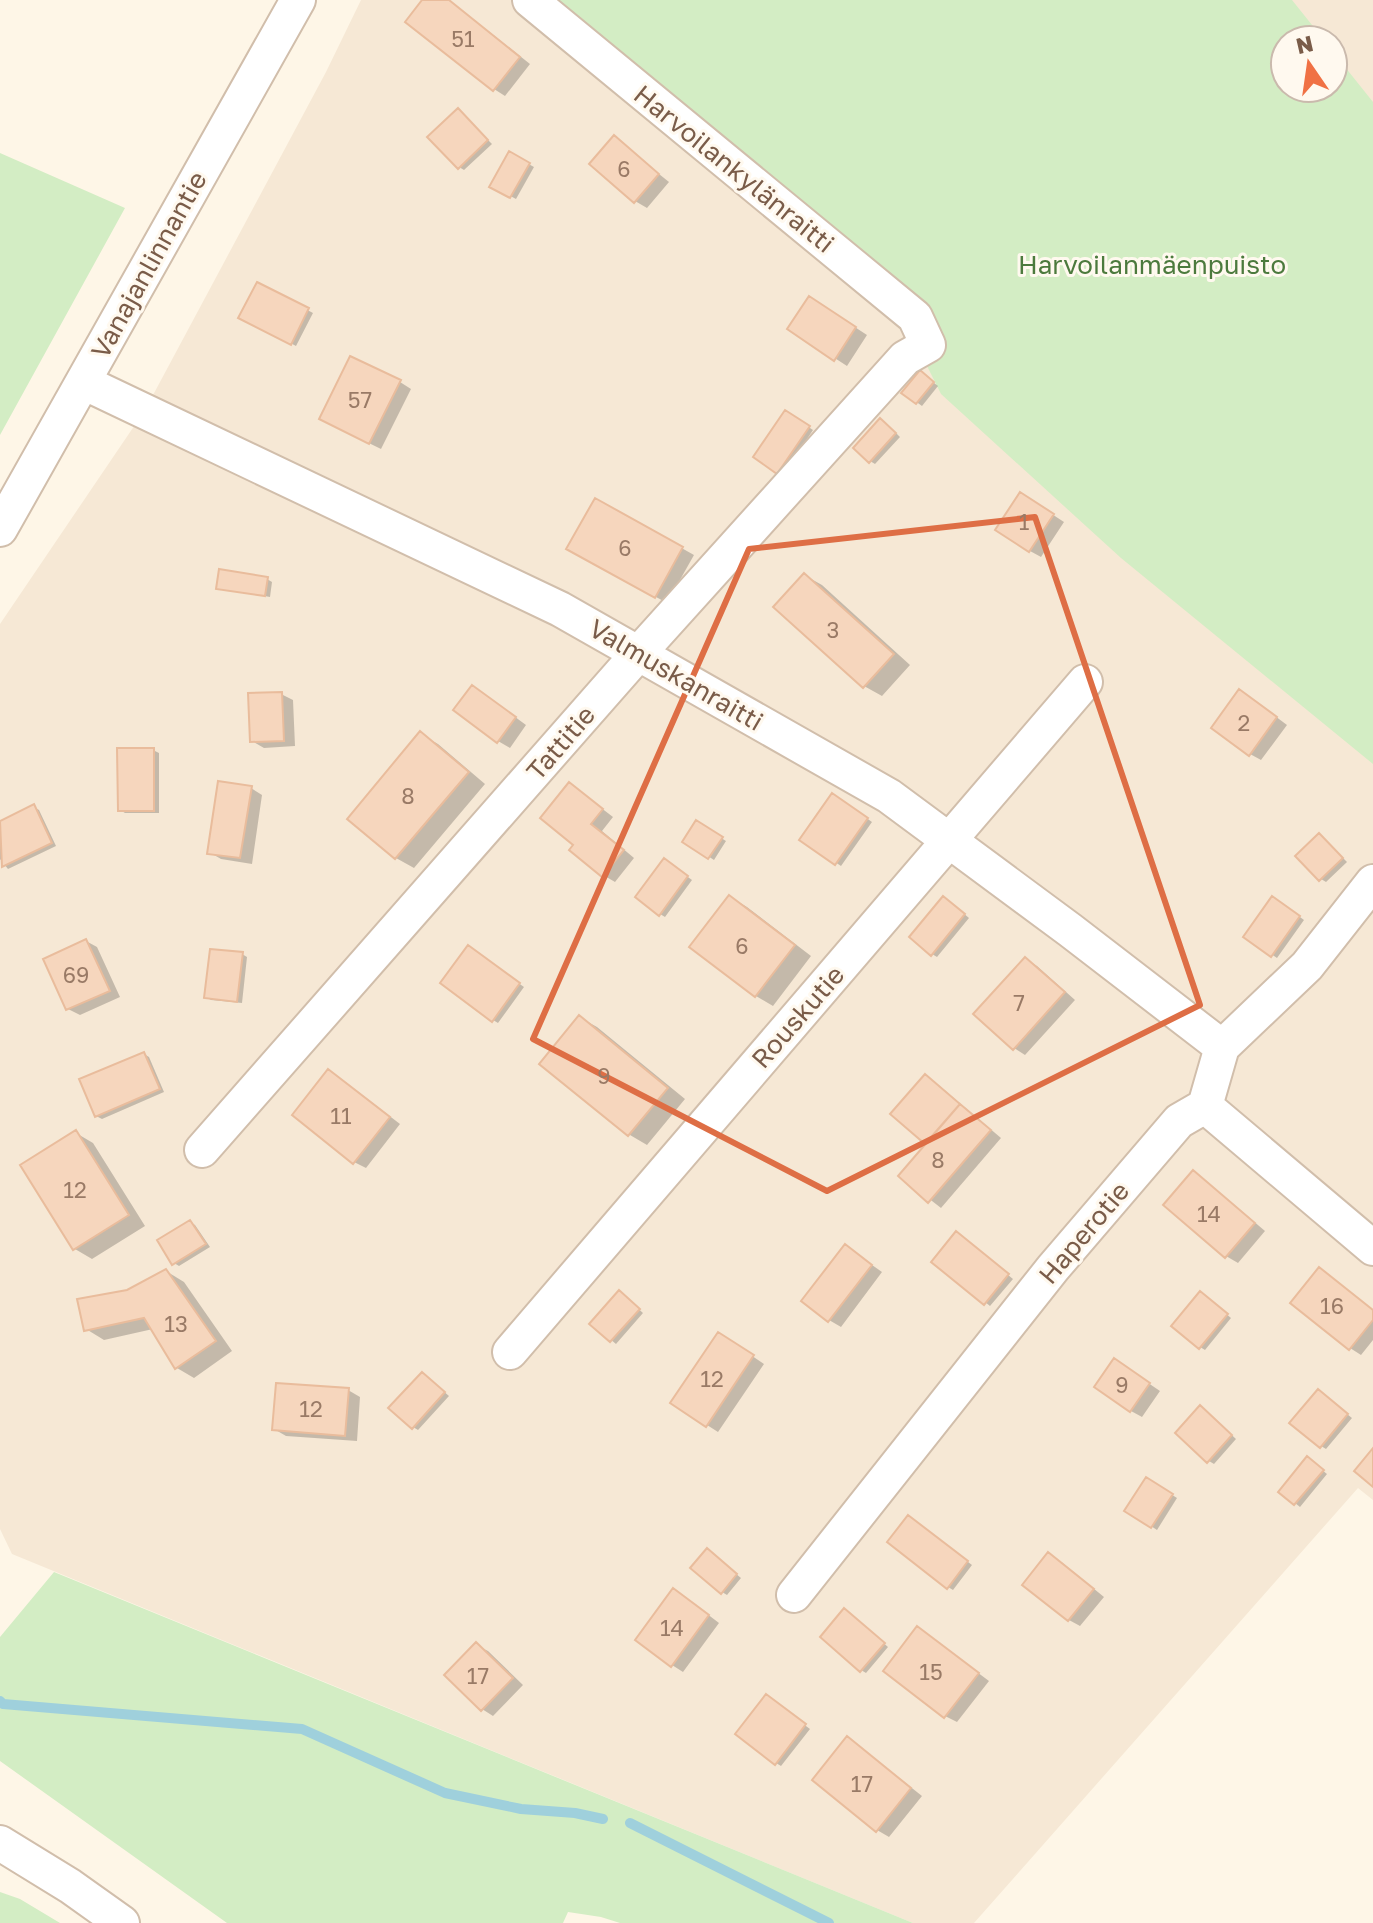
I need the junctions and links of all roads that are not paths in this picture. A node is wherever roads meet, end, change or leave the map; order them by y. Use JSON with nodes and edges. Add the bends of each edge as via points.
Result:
{"nodes":[{"id":1,"x":298,"y":0,"type":"edge"},
{"id":2,"x":530,"y":0,"type":"edge"},
{"id":3,"x":928,"y":345,"type":"joint"},
{"id":4,"x":83,"y":382,"type":"junction"},
{"id":5,"x":0,"y":529,"type":"edge"},
{"id":6,"x":638,"y":654,"type":"junction"},
{"id":7,"x":1085,"y":682,"type":"dead end"},
{"id":8,"x":950,"y":839,"type":"junction"},
{"id":9,"x":1373,"y":882,"type":"edge"},
{"id":10,"x":1222,"y":1047,"type":"junction"},
{"id":11,"x":1205,"y":1106,"type":"junction"},
{"id":12,"x":202,"y":1150,"type":"dead end"},
{"id":13,"x":1373,"y":1248,"type":"edge"},
{"id":14,"x":510,"y":1352,"type":"dead end"},
{"id":15,"x":794,"y":1595,"type":"dead end"},
{"id":16,"x":0,"y":1843,"type":"edge"},
{"id":17,"x":122,"y":1923,"type":"edge"}],
"edges":[{"from":1,"to":4,"type":"street","name":"Vanajanlinnantie"},
{"from":2,"to":3,"type":"street","name":"Harvoilankylänraitti","via":[[915,317]]},
{"from":3,"to":6,"type":"street","name":"Tattitie","via":[[905,358]]},
{"from":4,"to":5,"type":"street","name":"Vanajanlinnantie"},
{"from":4,"to":6,"type":"street","name":"Valmuskanraitti","via":[[560,609]]},
{"from":6,"to":8,"type":"street","name":"Valmuskanraitti","via":[[889,796]]},
{"from":6,"to":12,"type":"street","name":"Tattitie"},
{"from":7,"to":8,"type":"street","name":"Rouskutie"},
{"from":8,"to":10,"type":"street","name":"Valmuskanraitti"},
{"from":8,"to":14,"type":"street","name":"Rouskutie"},
{"from":9,"to":10,"type":"street","via":[[1307,966]]},
{"from":10,"to":11,"type":"street"},
{"from":11,"to":13,"type":"street"},
{"from":11,"to":15,"type":"street","name":"Haperotie","via":[[1179,1121],[1053,1268]]},
{"from":16,"to":17,"type":"street"}]}
